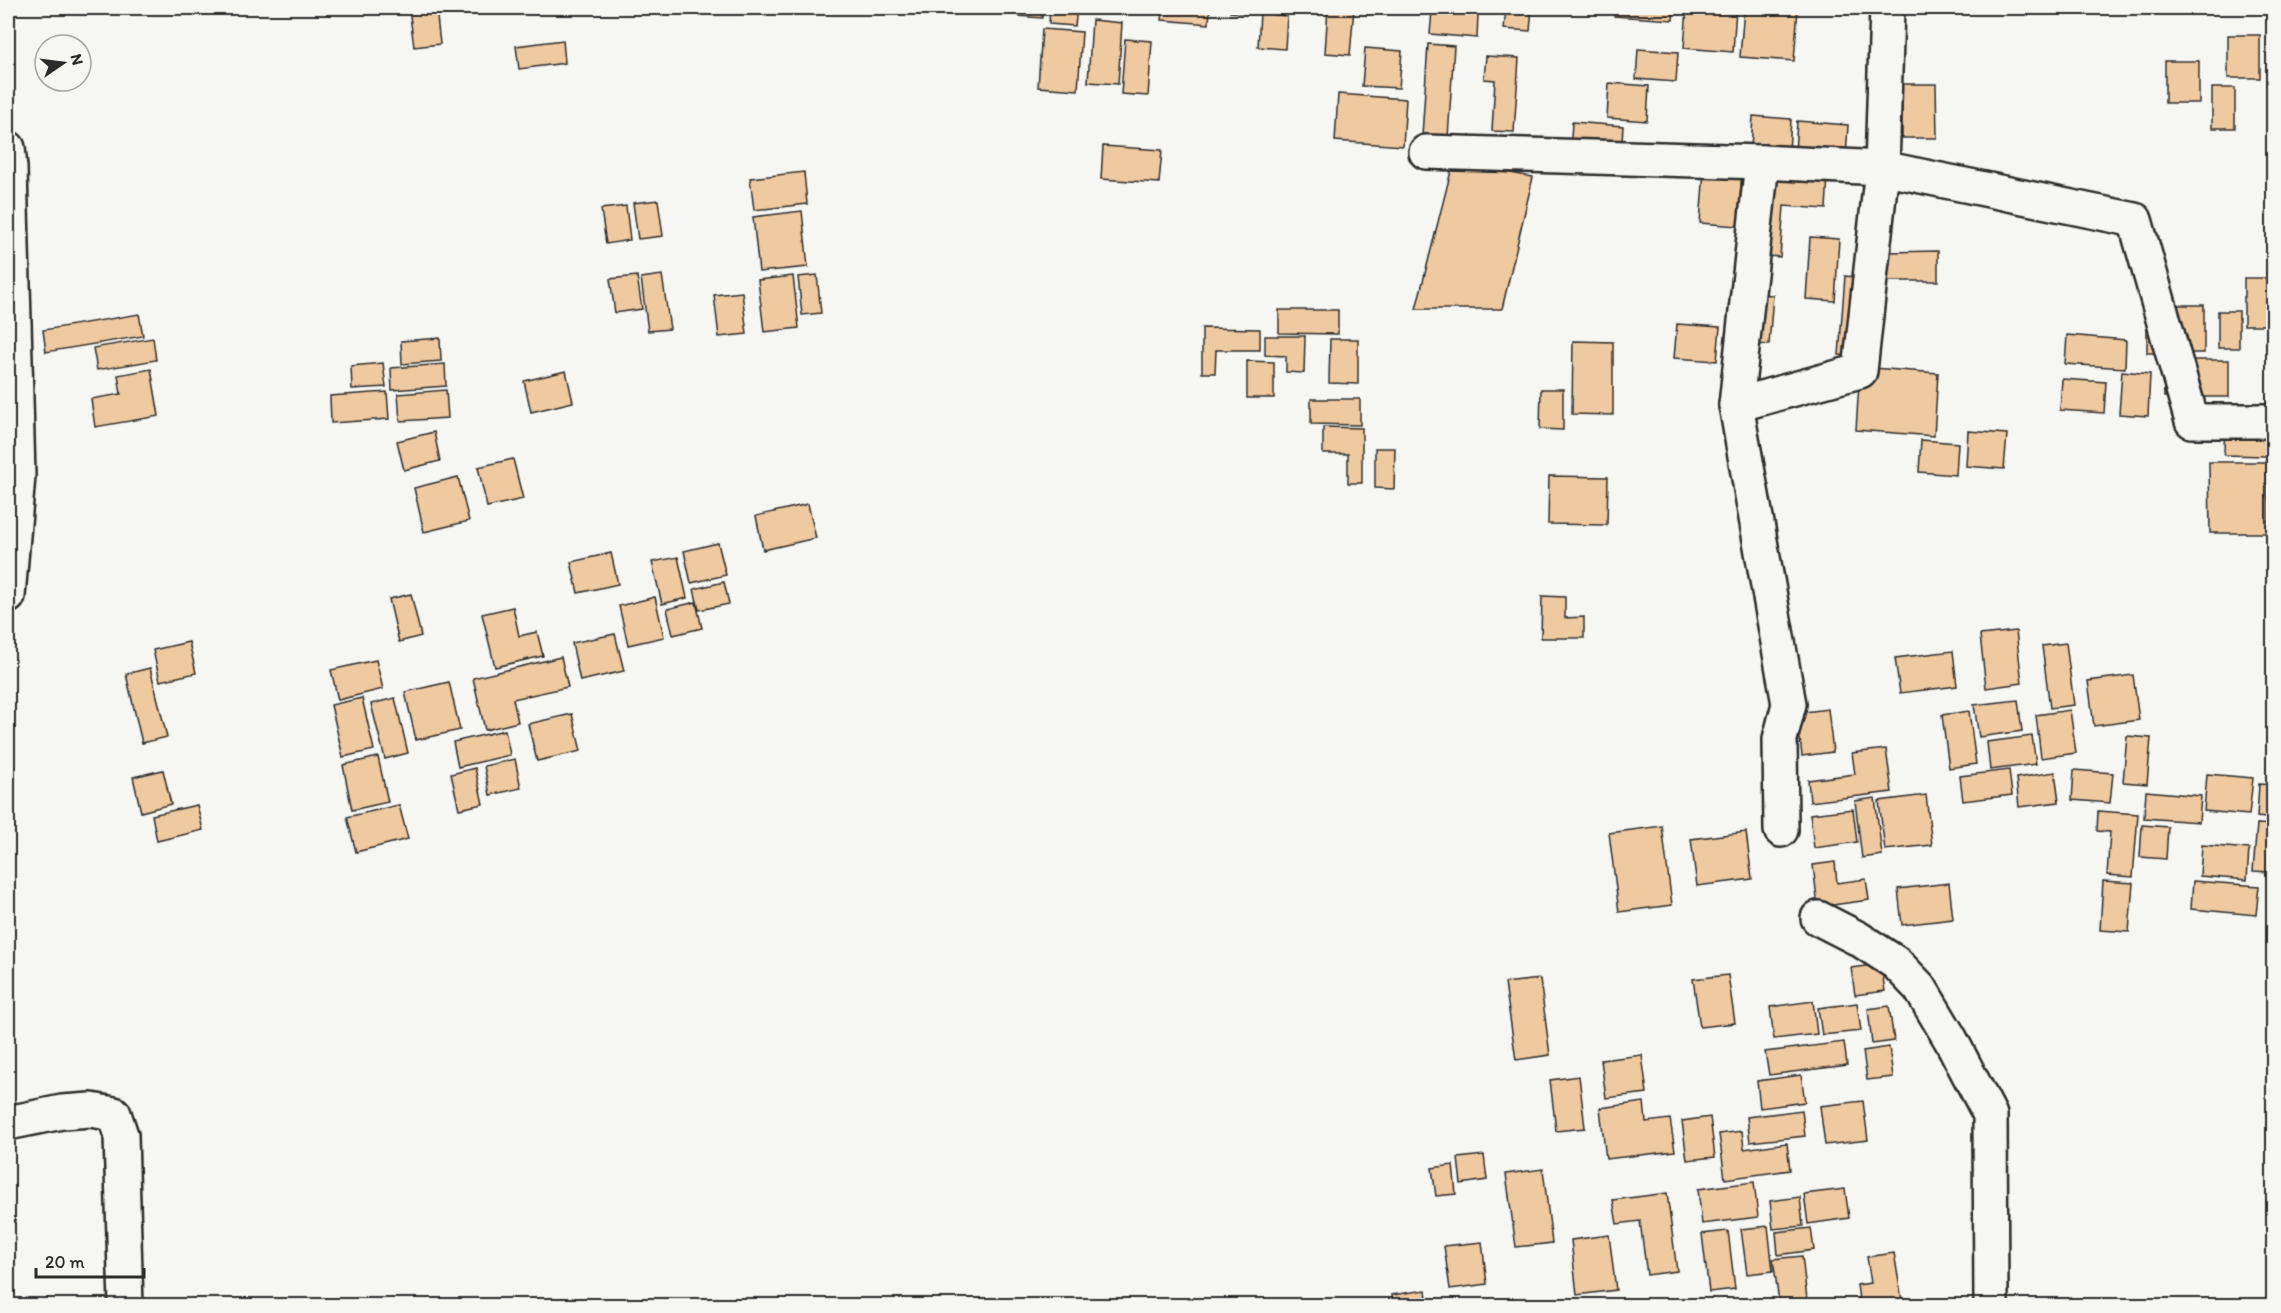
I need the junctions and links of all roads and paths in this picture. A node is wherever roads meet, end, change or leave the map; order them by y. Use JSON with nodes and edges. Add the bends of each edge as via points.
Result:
{"nodes":[{"id":1,"x":1887,"y":8,"type":"edge"},
{"id":2,"x":8,"y":148,"type":"edge"},
{"id":3,"x":1426,"y":152,"type":"dead end"},
{"id":4,"x":1762,"y":162,"type":"junction"},
{"id":5,"x":1882,"y":168,"type":"junction"},
{"id":6,"x":1736,"y":405,"type":"junction"},
{"id":7,"x":2274,"y":421,"type":"edge"},
{"id":8,"x":8,"y":596,"type":"edge"},
{"id":9,"x":1781,"y":830,"type":"dead end"},
{"id":10,"x":1818,"y":918,"type":"dead end"},
{"id":11,"x":8,"y":1123,"type":"edge"},
{"id":12,"x":126,"y":1305,"type":"edge"},
{"id":13,"x":1991,"y":1305,"type":"edge"}],
"edges":[{"from":1,"to":5,"type":"street"},
{"from":2,"to":8,"type":"street","via":[[18,476]]},
{"from":3,"to":4,"type":"street"},
{"from":4,"to":5,"type":"street"},
{"from":4,"to":6,"type":"street"},
{"from":5,"to":6,"type":"street","via":[[1860,371]]},
{"from":5,"to":7,"type":"street","via":[[2136,220],[2192,421]]},
{"from":6,"to":9,"type":"street","via":[[1789,704],[1780,739]]},
{"from":10,"to":13,"type":"street","via":[[1896,963],[1920,988],[1990,1115]]},
{"from":11,"to":12,"type":"street","via":[[62,1112],[92,1110],[114,1114],[121,1135]]}]}
